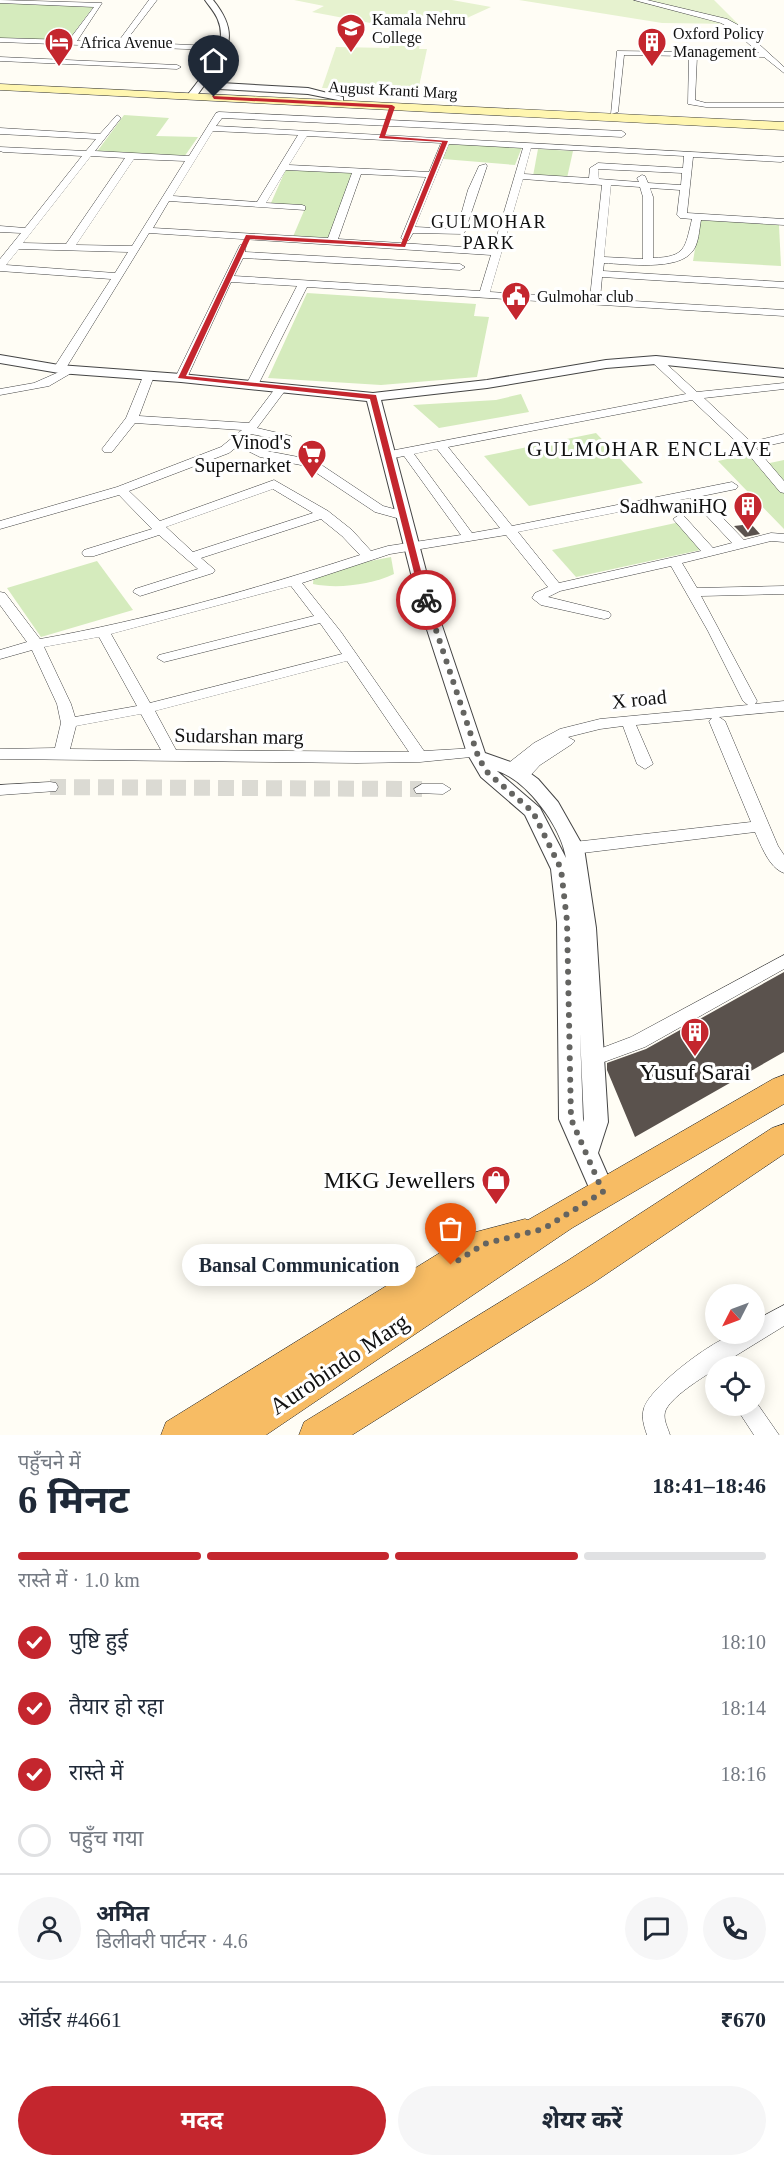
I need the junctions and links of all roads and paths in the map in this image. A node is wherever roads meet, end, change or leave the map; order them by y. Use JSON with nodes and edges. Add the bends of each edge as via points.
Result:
{"nodes":[{"id":1,"x":153,"y":0,"type":"edge"},
{"id":2,"x":200,"y":0,"type":"edge"},
{"id":3,"x":209,"y":0,"type":"edge"},
{"id":4,"x":638,"y":0,"type":"edge"},
{"id":5,"x":0,"y":1,"type":"edge"},
{"id":6,"x":101,"y":2,"type":"edge"},
{"id":7,"x":0,"y":39,"type":"edge"},
{"id":8,"x":71,"y":43,"type":"junction"},
{"id":9,"x":120,"y":44,"type":"junction"},
{"id":10,"x":213,"y":48,"type":"junction"},
{"id":11,"x":693,"y":55,"type":"junction"},
{"id":12,"x":760,"y":55,"type":"junction"},
{"id":13,"x":0,"y":59,"type":"edge"},
{"id":14,"x":177,"y":67,"type":"dead end"},
{"id":15,"x":784,"y":71,"type":"edge"},
{"id":16,"x":204,"y":79,"type":"junction"},
{"id":17,"x":784,"y":82,"type":"edge"},
{"id":18,"x":0,"y":84,"type":"edge"},
{"id":19,"x":189,"y":94,"type":"junction"},
{"id":20,"x":340,"y":99,"type":"junction"},
{"id":21,"x":784,"y":105,"type":"edge"},
{"id":22,"x":392,"y":107,"type":"junction"},
{"id":23,"x":619,"y":115,"type":"junction"},
{"id":24,"x":117,"y":118,"type":"dead end"},
{"id":25,"x":782,"y":121,"type":"edge"},
{"id":26,"x":386,"y":124,"type":"junction"},
{"id":27,"x":211,"y":128,"type":"junction"},
{"id":28,"x":0,"y":131,"type":"edge"},
{"id":29,"x":18,"y":132,"type":"junction"},
{"id":30,"x":304,"y":133,"type":"junction"},
{"id":31,"x":622,"y":134,"type":"junction"},
{"id":32,"x":101,"y":137,"type":"junction"},
{"id":33,"x":381,"y":137,"type":"junction"},
{"id":34,"x":446,"y":141,"type":"junction"},
{"id":35,"x":528,"y":145,"type":"junction"},
{"id":36,"x":620,"y":150,"type":"junction"},
{"id":37,"x":2,"y":151,"type":"edge"},
{"id":38,"x":88,"y":153,"type":"junction"},
{"id":39,"x":689,"y":153,"type":"junction"},
{"id":40,"x":131,"y":156,"type":"junction"},
{"id":41,"x":191,"y":159,"type":"junction"},
{"id":42,"x":781,"y":159,"type":"dead end"},
{"id":43,"x":483,"y":166,"type":"dead end"},
{"id":44,"x":284,"y":167,"type":"junction"},
{"id":45,"x":641,"y":168,"type":"junction"},
{"id":46,"x":357,"y":171,"type":"junction"},
{"id":47,"x":687,"y":171,"type":"junction"},
{"id":48,"x":432,"y":175,"type":"junction"},
{"id":49,"x":519,"y":176,"type":"junction"},
{"id":50,"x":594,"y":182,"type":"junction"},
{"id":51,"x":607,"y":183,"type":"junction"},
{"id":52,"x":643,"y":185,"type":"junction"},
{"id":53,"x":686,"y":188,"type":"junction"},
{"id":54,"x":166,"y":198,"type":"junction"},
{"id":55,"x":260,"y":204,"type":"junction"},
{"id":56,"x":302,"y":208,"type":"dead end"},
{"id":57,"x":697,"y":218,"type":"junction"},
{"id":58,"x":784,"y":222,"type":"edge"},
{"id":59,"x":0,"y":229,"type":"edge"},
{"id":60,"x":146,"y":230,"type":"junction"},
{"id":61,"x":410,"y":230,"type":"junction"},
{"id":62,"x":28,"y":231,"type":"junction"},
{"id":63,"x":248,"y":237,"type":"junction"},
{"id":64,"x":331,"y":243,"type":"junction"},
{"id":65,"x":16,"y":246,"type":"junction"},
{"id":66,"x":70,"y":246,"type":"junction"},
{"id":67,"x":403,"y":246,"type":"junction"},
{"id":68,"x":134,"y":249,"type":"junction"},
{"id":69,"x":497,"y":252,"type":"junction"},
{"id":70,"x":240,"y":255,"type":"junction"},
{"id":71,"x":600,"y":260,"type":"junction"},
{"id":72,"x":648,"y":261,"type":"junction"},
{"id":73,"x":0,"y":267,"type":"edge"},
{"id":74,"x":460,"y":267,"type":"dead end"},
{"id":75,"x":598,"y":274,"type":"junction"},
{"id":76,"x":117,"y":276,"type":"junction"},
{"id":77,"x":228,"y":279,"type":"junction"},
{"id":78,"x":303,"y":284,"type":"junction"},
{"id":79,"x":784,"y":285,"type":"edge"},
{"id":80,"x":484,"y":295,"type":"junction"},
{"id":81,"x":595,"y":302,"type":"junction"},
{"id":82,"x":784,"y":313,"type":"edge"},
{"id":83,"x":0,"y":359,"type":"edge"},
{"id":84,"x":656,"y":360,"type":"junction"},
{"id":85,"x":64,"y":370,"type":"junction"},
{"id":86,"x":148,"y":376,"type":"junction"},
{"id":87,"x":182,"y":378,"type":"junction"},
{"id":88,"x":783,"y":378,"type":"edge"},
{"id":89,"x":252,"y":385,"type":"junction"},
{"id":90,"x":281,"y":388,"type":"junction"},
{"id":91,"x":0,"y":392,"type":"edge"},
{"id":92,"x":694,"y":396,"type":"junction"},
{"id":93,"x":373,"y":397,"type":"junction"},
{"id":94,"x":132,"y":420,"type":"junction"},
{"id":95,"x":250,"y":428,"type":"junction"},
{"id":96,"x":287,"y":438,"type":"dead end"},
{"id":97,"x":784,"y":438,"type":"edge"},
{"id":98,"x":237,"y":441,"type":"junction"},
{"id":99,"x":440,"y":445,"type":"junction"},
{"id":100,"x":748,"y":446,"type":"junction"},
{"id":101,"x":108,"y":449,"type":"dead end"},
{"id":102,"x":407,"y":452,"type":"junction"},
{"id":103,"x":389,"y":455,"type":"junction"},
{"id":104,"x":732,"y":486,"type":"dead end"},
{"id":105,"x":784,"y":489,"type":"edge"},
{"id":106,"x":121,"y":490,"type":"junction"},
{"id":107,"x":694,"y":495,"type":"junction"},
{"id":108,"x":323,"y":514,"type":"junction"},
{"id":109,"x":404,"y":516,"type":"junction"},
{"id":110,"x":679,"y":519,"type":"dead end"},
{"id":111,"x":3,"y":520,"type":"edge"},
{"id":112,"x":159,"y":528,"type":"junction"},
{"id":113,"x":509,"y":530,"type":"junction"},
{"id":114,"x":469,"y":538,"type":"junction"},
{"id":115,"x":784,"y":538,"type":"edge"},
{"id":116,"x":741,"y":545,"type":"junction"},
{"id":117,"x":412,"y":546,"type":"junction"},
{"id":118,"x":89,"y":553,"type":"dead end"},
{"id":119,"x":710,"y":554,"type":"junction"},
{"id":120,"x":368,"y":556,"type":"junction"},
{"id":121,"x":191,"y":557,"type":"junction"},
{"id":122,"x":675,"y":562,"type":"junction"},
{"id":123,"x":294,"y":581,"type":"junction"},
{"id":124,"x":556,"y":588,"type":"junction"},
{"id":125,"x":784,"y":590,"type":"edge"},
{"id":126,"x":141,"y":592,"type":"dead end"},
{"id":127,"x":692,"y":592,"type":"junction"},
{"id":128,"x":0,"y":596,"type":"edge"},
{"id":129,"x":604,"y":615,"type":"dead end"},
{"id":130,"x":323,"y":618,"type":"junction"},
{"id":131,"x":103,"y":632,"type":"junction"},
{"id":132,"x":36,"y":644,"type":"junction"},
{"id":133,"x":0,"y":655,"type":"edge"},
{"id":134,"x":350,"y":656,"type":"junction"},
{"id":135,"x":164,"y":658,"type":"dead end"},
{"id":136,"x":784,"y":697,"type":"edge"},
{"id":137,"x":750,"y":701,"type":"junction"},
{"id":138,"x":784,"y":706,"type":"edge"},
{"id":139,"x":146,"y":709,"type":"junction"},
{"id":140,"x":784,"y":714,"type":"edge"},
{"id":141,"x":717,"y":721,"type":"junction"},
{"id":142,"x":69,"y":723,"type":"junction"},
{"id":143,"x":630,"y":727,"type":"junction"},
{"id":144,"x":0,"y":754,"type":"edge"},
{"id":145,"x":61,"y":755,"type":"junction"},
{"id":146,"x":172,"y":756,"type":"junction"},
{"id":147,"x":477,"y":756,"type":"junction"},
{"id":148,"x":420,"y":757,"type":"junction"},
{"id":149,"x":645,"y":764,"type":"dead end"},
{"id":150,"x":519,"y":767,"type":"junction"},
{"id":151,"x":50,"y":787,"type":"tunnel mouth"},
{"id":152,"x":422,"y":789,"type":"tunnel mouth"},
{"id":153,"x":444,"y":789,"type":"dead end"},
{"id":154,"x":0,"y":790,"type":"edge"},
{"id":155,"x":760,"y":825,"type":"junction"},
{"id":156,"x":574,"y":848,"type":"junction"},
{"id":157,"x":784,"y":867,"type":"edge"},
{"id":158,"x":784,"y":961,"type":"edge"},
{"id":159,"x":593,"y":1059,"type":"junction"},
{"id":160,"x":784,"y":1088,"type":"edge"},
{"id":161,"x":784,"y":1137,"type":"edge"},
{"id":162,"x":586,"y":1152,"type":"junction"},
{"id":163,"x":603,"y":1192,"type":"junction"},
{"id":164,"x":543,"y":1229,"type":"junction"},
{"id":165,"x":784,"y":1315,"type":"edge"},
{"id":166,"x":765,"y":1326,"type":"edge"},
{"id":167,"x":739,"y":1344,"type":"edge"},
{"id":168,"x":723,"y":1356,"type":"edge"},
{"id":169,"x":705,"y":1369,"type":"edge"},
{"id":170,"x":754,"y":1416,"type":"edge"},
{"id":171,"x":180,"y":1435,"type":"edge"},
{"id":172,"x":233,"y":1435,"type":"edge"},
{"id":173,"x":318,"y":1435,"type":"edge"},
{"id":174,"x":659,"y":1435,"type":"edge"},
{"id":175,"x":768,"y":1435,"type":"edge"}],
"edges":[{"from":1,"to":9,"type":"street"},
{"from":2,"to":10,"type":"street","via":[[215,21]]},
{"from":3,"to":16,"type":"street","via":[[224,21],[226,34]]},
{"from":4,"to":12,"type":"street","via":[[712,17],[730,26]]},
{"from":5,"to":6,"type":"street"},
{"from":6,"to":8,"type":"street"},
{"from":7,"to":8,"type":"street"},
{"from":8,"to":9,"type":"street"},
{"from":9,"to":10,"type":"street"},
{"from":10,"to":19,"type":"street"},
{"from":11,"to":12,"type":"street"},
{"from":11,"to":21,"type":"street","via":[[692,102]]},
{"from":11,"to":23,"type":"street","via":[[620,53]]},
{"from":12,"to":15,"type":"street"},
{"from":12,"to":17,"type":"street"},
{"from":13,"to":14,"type":"street"},
{"from":16,"to":19,"type":"street"},
{"from":16,"to":20,"type":"street","via":[[219,86],[308,91]]},
{"from":18,"to":19,"type":"main road","name":"August Kranti Marg"},
{"from":19,"to":20,"type":"main road","name":"August Kranti Marg"},
{"from":19,"to":22,"type":"main road","name":"August Kranti Marg"},
{"from":20,"to":23,"type":"main road","name":"August Kranti Marg"},
{"from":22,"to":23,"type":"main road","name":"August Kranti Marg"},
{"from":22,"to":26,"type":"street"},
{"from":23,"to":25,"type":"main road","name":"August Kranti Marg"},
{"from":23,"to":31,"type":"street"},
{"from":24,"to":32,"type":"street"},
{"from":26,"to":27,"type":"street","via":[[219,115]]},
{"from":26,"to":31,"type":"street"},
{"from":26,"to":33,"type":"street"},
{"from":27,"to":30,"type":"street"},
{"from":27,"to":41,"type":"street"},
{"from":28,"to":29,"type":"street"},
{"from":29,"to":32,"type":"street"},
{"from":29,"to":37,"type":"street"},
{"from":30,"to":33,"type":"street"},
{"from":30,"to":44,"type":"street"},
{"from":31,"to":36,"type":"street"},
{"from":32,"to":38,"type":"street"},
{"from":33,"to":34,"type":"street"},
{"from":34,"to":35,"type":"street"},
{"from":34,"to":48,"type":"street"},
{"from":35,"to":36,"type":"street"},
{"from":35,"to":49,"type":"street"},
{"from":36,"to":39,"type":"street"},
{"from":37,"to":38,"type":"street"},
{"from":38,"to":40,"type":"street"},
{"from":38,"to":62,"type":"street"},
{"from":39,"to":42,"type":"street"},
{"from":39,"to":47,"type":"street"},
{"from":40,"to":41,"type":"street"},
{"from":40,"to":66,"type":"street"},
{"from":41,"to":54,"type":"street"},
{"from":43,"to":61,"type":"street","via":[[461,232]]},
{"from":44,"to":46,"type":"street"},
{"from":44,"to":55,"type":"street"},
{"from":45,"to":47,"type":"street"},
{"from":45,"to":50,"type":"street","via":[[595,167]]},
{"from":45,"to":52,"type":"street"},
{"from":46,"to":48,"type":"street"},
{"from":46,"to":64,"type":"street"},
{"from":47,"to":53,"type":"street"},
{"from":48,"to":61,"type":"street"},
{"from":49,"to":50,"type":"street"},
{"from":49,"to":69,"type":"street"},
{"from":50,"to":51,"type":"street"},
{"from":51,"to":52,"type":"street"},
{"from":51,"to":71,"type":"street"},
{"from":52,"to":53,"type":"street"},
{"from":52,"to":72,"type":"street","via":[[648,197]]},
{"from":53,"to":57,"type":"street","via":[[682,215]]},
{"from":54,"to":55,"type":"street"},
{"from":54,"to":60,"type":"street"},
{"from":55,"to":56,"type":"street"},
{"from":57,"to":58,"type":"street"},
{"from":57,"to":72,"type":"street","via":[[686,255]]},
{"from":59,"to":62,"type":"street"},
{"from":60,"to":63,"type":"street"},
{"from":60,"to":68,"type":"street"},
{"from":61,"to":67,"type":"street"},
{"from":62,"to":65,"type":"street"},
{"from":63,"to":64,"type":"street"},
{"from":63,"to":70,"type":"street"},
{"from":64,"to":67,"type":"street"},
{"from":65,"to":66,"type":"street"},
{"from":65,"to":73,"type":"street"},
{"from":66,"to":68,"type":"street"},
{"from":67,"to":69,"type":"street"},
{"from":68,"to":76,"type":"street"},
{"from":69,"to":80,"type":"street"},
{"from":70,"to":74,"type":"street"},
{"from":70,"to":77,"type":"street"},
{"from":71,"to":72,"type":"street"},
{"from":71,"to":75,"type":"street"},
{"from":73,"to":76,"type":"street"},
{"from":75,"to":79,"type":"street"},
{"from":75,"to":81,"type":"street"},
{"from":76,"to":85,"type":"street"},
{"from":77,"to":78,"type":"street"},
{"from":77,"to":87,"type":"street"},
{"from":78,"to":80,"type":"street"},
{"from":78,"to":89,"type":"street"},
{"from":80,"to":81,"type":"street"},
{"from":81,"to":82,"type":"street"},
{"from":83,"to":85,"type":"street"},
{"from":84,"to":88,"type":"street"},
{"from":84,"to":92,"type":"street"},
{"from":84,"to":93,"type":"street"},
{"from":85,"to":86,"type":"street"},
{"from":85,"to":91,"type":"street","via":[[62,377],[49,382]]},
{"from":86,"to":87,"type":"street"},
{"from":86,"to":94,"type":"street"},
{"from":87,"to":89,"type":"street"},
{"from":88,"to":92,"type":"street"},
{"from":89,"to":90,"type":"street"},
{"from":90,"to":93,"type":"street"},
{"from":90,"to":95,"type":"street"},
{"from":92,"to":99,"type":"street"},
{"from":92,"to":100,"type":"street"},
{"from":93,"to":103,"type":"street"},
{"from":94,"to":95,"type":"street"},
{"from":94,"to":101,"type":"street"},
{"from":95,"to":96,"type":"street"},
{"from":95,"to":98,"type":"street"},
{"from":97,"to":100,"type":"street"},
{"from":98,"to":106,"type":"street","via":[[225,450]]},
{"from":98,"to":109,"type":"street","via":[[264,454],[310,463],[379,509]]},
{"from":99,"to":102,"type":"street"},
{"from":99,"to":113,"type":"street"},
{"from":100,"to":105,"type":"street"},
{"from":102,"to":103,"type":"street"},
{"from":102,"to":114,"type":"street"},
{"from":103,"to":109,"type":"street"},
{"from":104,"to":107,"type":"street"},
{"from":106,"to":111,"type":"street"},
{"from":106,"to":112,"type":"street"},
{"from":107,"to":113,"type":"street"},
{"from":107,"to":116,"type":"street"},
{"from":108,"to":112,"type":"street","via":[[274,484]]},
{"from":108,"to":120,"type":"street"},
{"from":108,"to":121,"type":"street"},
{"from":109,"to":117,"type":"street"},
{"from":110,"to":119,"type":"street"},
{"from":112,"to":118,"type":"street"},
{"from":112,"to":121,"type":"street"},
{"from":113,"to":114,"type":"street"},
{"from":113,"to":124,"type":"street"},
{"from":114,"to":117,"type":"street"},
{"from":115,"to":116,"type":"street","via":[[771,537]]},
{"from":116,"to":119,"type":"street"},
{"from":117,"to":120,"type":"street"},
{"from":117,"to":147,"type":"street","via":[[427,605]]},
{"from":119,"to":122,"type":"street"},
{"from":120,"to":123,"type":"street"},
{"from":121,"to":126,"type":"street","via":[[208,570]]},
{"from":122,"to":124,"type":"street"},
{"from":122,"to":127,"type":"street"},
{"from":123,"to":130,"type":"street"},
{"from":123,"to":131,"type":"street"},
{"from":124,"to":129,"type":"street","via":[[539,598]]},
{"from":125,"to":127,"type":"street"},
{"from":127,"to":137,"type":"street"},
{"from":128,"to":132,"type":"street"},
{"from":130,"to":134,"type":"street"},
{"from":130,"to":135,"type":"street"},
{"from":131,"to":132,"type":"street"},
{"from":131,"to":139,"type":"street"},
{"from":132,"to":133,"type":"street"},
{"from":132,"to":142,"type":"street"},
{"from":134,"to":139,"type":"street"},
{"from":134,"to":148,"type":"street"},
{"from":136,"to":137,"type":"street"},
{"from":137,"to":150,"type":"street","via":[[584,718],[536,739]]},
{"from":138,"to":150,"type":"street","name":"X road","via":[[600,724],[560,734]]},
{"from":139,"to":142,"type":"street"},
{"from":139,"to":146,"type":"street"},
{"from":140,"to":141,"type":"street"},
{"from":141,"to":143,"type":"street"},
{"from":141,"to":155,"type":"street"},
{"from":142,"to":145,"type":"street"},
{"from":143,"to":149,"type":"street"},
{"from":143,"to":150,"type":"street","via":[[566,741],[535,762]]},
{"from":144,"to":145,"type":"street","name":"Sudarshan marg"},
{"from":145,"to":146,"type":"street","name":"Sudarshan marg"},
{"from":146,"to":148,"type":"street","name":"Sudarshan marg"},
{"from":147,"to":148,"type":"street","name":"Sudarshan marg"},
{"from":147,"to":150,"type":"street"},
{"from":147,"to":162,"type":"street","via":[[488,773],[533,812],[561,869],[567,921],[571,1119]]},
{"from":150,"to":156,"type":"street","via":[[551,806]]},
{"from":151,"to":154,"type":"street"},
{"from":152,"to":153,"type":"street"},
{"from":155,"to":156,"type":"street"},
{"from":155,"to":157,"type":"street"},
{"from":156,"to":159,"type":"street","via":[[586,928]]},
{"from":158,"to":159,"type":"street","via":[[655,1034]]},
{"from":159,"to":162,"type":"street","via":[[596,1122]]},
{"from":160,"to":163,"type":"highway","name":"Aurobindo Marg"},
{"from":161,"to":173,"type":"highway","via":[[580,1272]]},
{"from":162,"to":163,"type":"street"},
{"from":163,"to":164,"type":"highway","name":"Aurobindo Marg"},
{"from":164,"to":171,"type":"highway","via":[[484,1244]]},
{"from":164,"to":172,"type":"highway","name":"Aurobindo Marg"},
{"from":165,"to":166,"type":"street"},
{"from":167,"to":168,"type":"street"},
{"from":169,"to":174,"type":"street","via":[[661,1397],[654,1410]]},
{"from":170,"to":175,"type":"street"}]}
